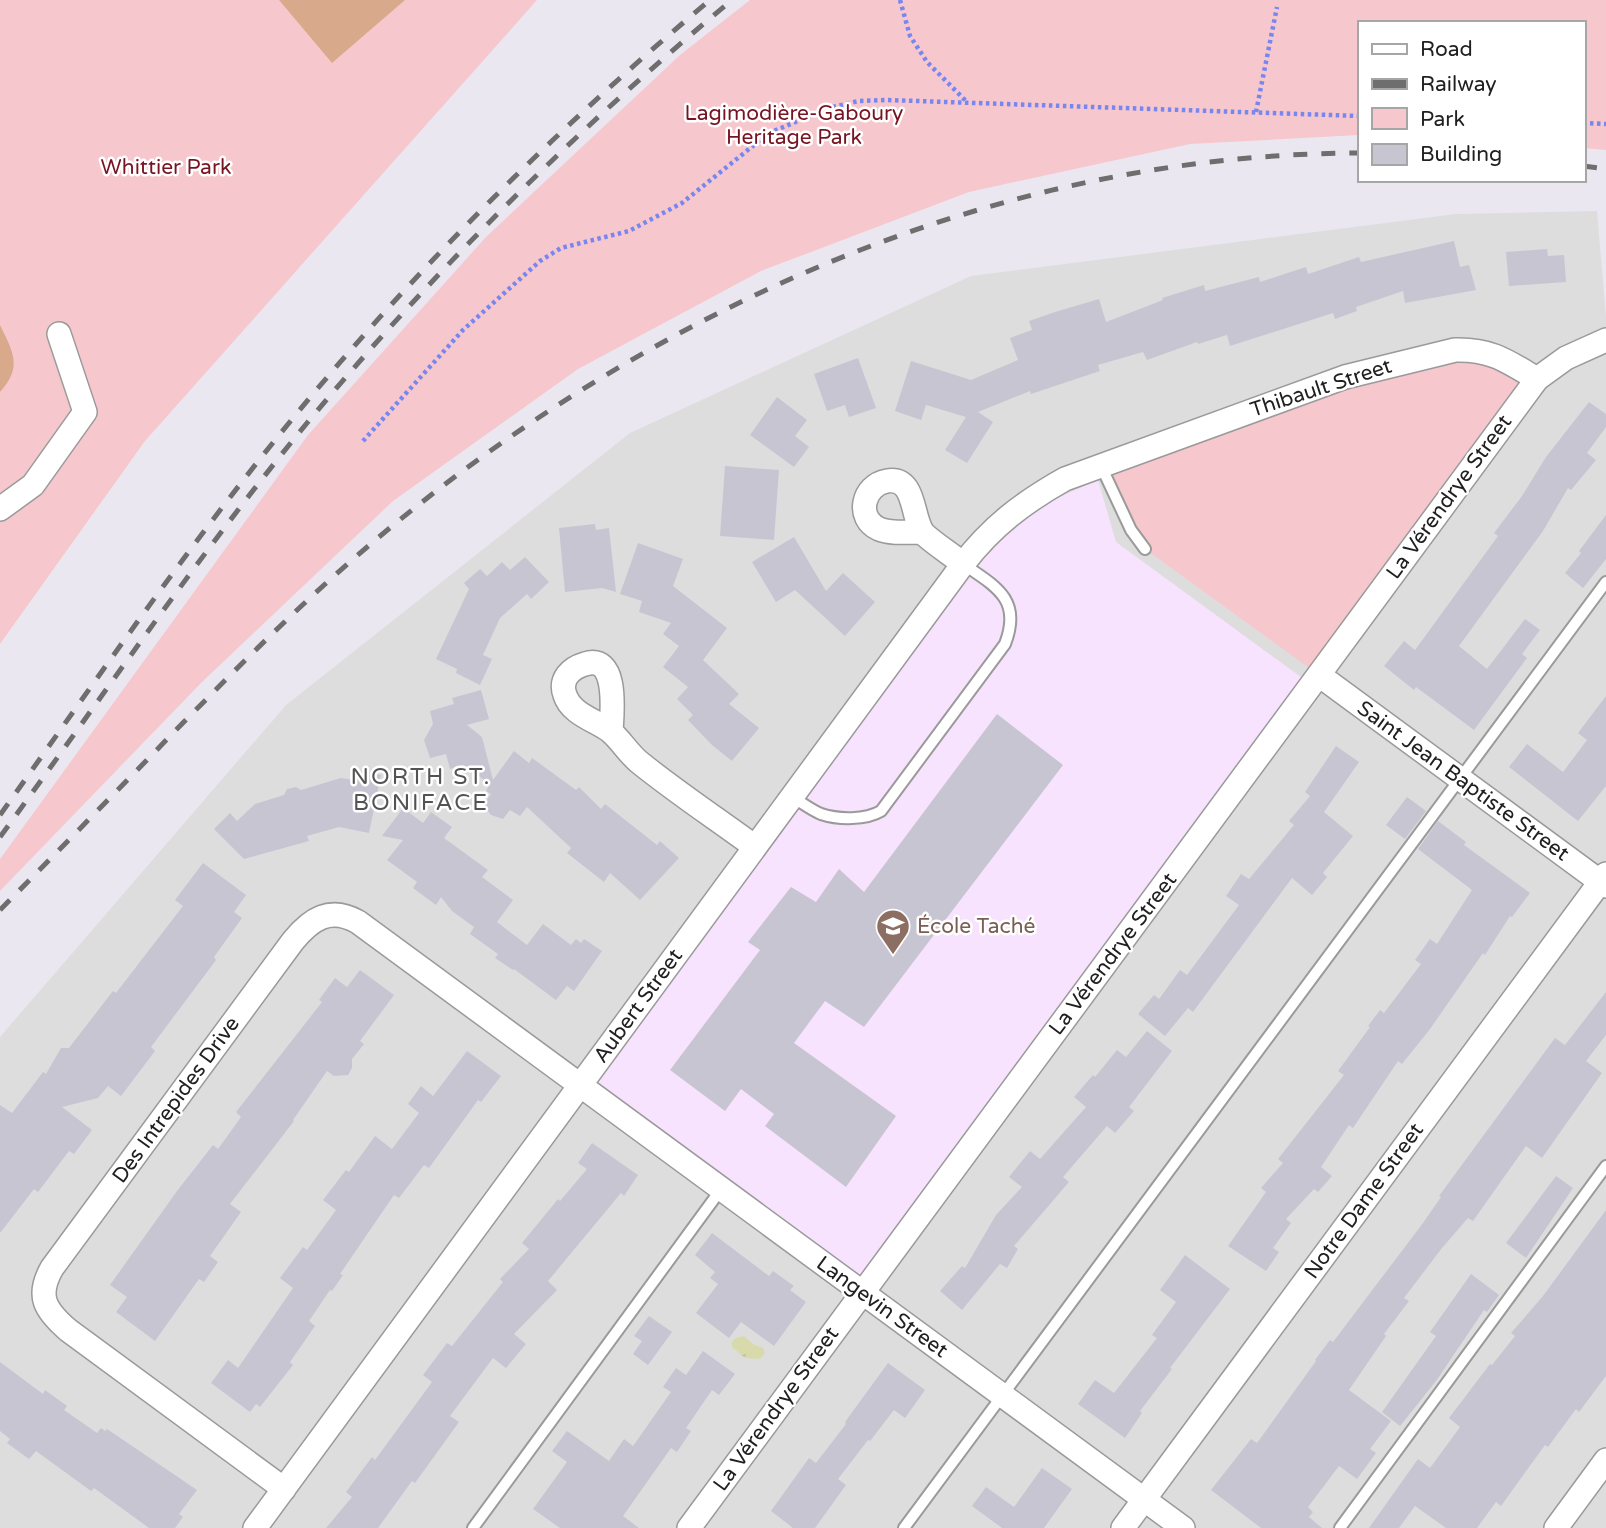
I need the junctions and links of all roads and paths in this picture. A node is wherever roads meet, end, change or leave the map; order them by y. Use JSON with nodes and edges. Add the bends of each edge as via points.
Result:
{"nodes":[{"id":1,"x":900,"y":0,"type":"edge"},
{"id":2,"x":1278,"y":7,"type":"dead end"},
{"id":3,"x":968,"y":103,"type":"junction"},
{"id":4,"x":1256,"y":113,"type":"junction"},
{"id":5,"x":1358,"y":116,"type":"edge"},
{"id":6,"x":1585,"y":123,"type":"edge"},
{"id":7,"x":1606,"y":124,"type":"edge"},
{"id":8,"x":59,"y":334,"type":"dead end"},
{"id":9,"x":1606,"y":340,"type":"edge"},
{"id":10,"x":1537,"y":379,"type":"junction"},
{"id":11,"x":363,"y":441,"type":"dead end"},
{"id":12,"x":1101,"y":466,"type":"junction"},
{"id":13,"x":1034,"y":497,"type":"joint"},
{"id":14,"x":0,"y":509,"type":"edge"},
{"id":15,"x":922,"y":532,"type":"dead end"},
{"id":16,"x":1145,"y":548,"type":"dead end"},
{"id":17,"x":963,"y":564,"type":"junction"},
{"id":18,"x":1606,"y":582,"type":"edge"},
{"id":19,"x":1319,"y":676,"type":"junction"},
{"id":20,"x":611,"y":732,"type":"dead end"},
{"id":21,"x":1459,"y":778,"type":"junction"},
{"id":22,"x":792,"y":797,"type":"junction"},
{"id":23,"x":755,"y":847,"type":"junction"},
{"id":24,"x":1604,"y":881,"type":"edge"},
{"id":25,"x":580,"y":1086,"type":"junction"},
{"id":26,"x":1606,"y":1166,"type":"edge"},
{"id":27,"x":722,"y":1188,"type":"junction"},
{"id":28,"x":862,"y":1292,"type":"junction"},
{"id":29,"x":1003,"y":1396,"type":"junction"},
{"id":30,"x":1606,"y":1460,"type":"edge"},
{"id":31,"x":285,"y":1489,"type":"junction"},
{"id":32,"x":1144,"y":1499,"type":"junction"},
{"id":33,"x":255,"y":1528,"type":"edge"},
{"id":34,"x":473,"y":1528,"type":"edge"},
{"id":35,"x":689,"y":1528,"type":"edge"},
{"id":36,"x":904,"y":1528,"type":"edge"},
{"id":37,"x":1123,"y":1528,"type":"edge"},
{"id":38,"x":1183,"y":1528,"type":"edge"},
{"id":39,"x":1340,"y":1528,"type":"edge"},
{"id":40,"x":1556,"y":1528,"type":"edge"}],
"edges":[{"from":1,"to":3,"type":"path","via":[[909,36],[927,62]]},
{"from":2,"to":4,"type":"path"},
{"from":3,"to":4,"type":"path"},
{"from":3,"to":11,"type":"path","via":[[859,101],[832,107],[769,133],[682,203],[629,231],[561,248],[540,261],[463,330]]},
{"from":4,"to":5,"type":"path"},
{"from":6,"to":7,"type":"path"},
{"from":8,"to":14,"type":"street","via":[[85,412],[33,485]]},
{"from":9,"to":10,"type":"street","via":[[1566,358]]},
{"from":10,"to":12,"type":"street","name":"Thibault Street","via":[[1486,352],[1455,350],[1345,377]]},
{"from":10,"to":19,"type":"street","name":"La Vérendrye Street"},
{"from":12,"to":13,"type":"street","name":"Thibault Street"},
{"from":12,"to":16,"type":"lane","via":[[1131,530]]},
{"from":13,"to":17,"type":"street","name":"Aubert Street","via":[[989,533]]},
{"from":15,"to":17,"type":"street"},
{"from":17,"to":22,"type":"street","name":"Aubert Street"},
{"from":17,"to":22,"type":"lane","via":[[992,583],[1011,609],[1012,626],[1005,644],[881,811],[857,817],[822,814]]},
{"from":18,"to":21,"type":"lane"},
{"from":19,"to":21,"type":"street","name":"Saint Jean Baptiste Street"},
{"from":19,"to":28,"type":"street","name":"La Vérendrye Street"},
{"from":20,"to":23,"type":"street","via":[[638,761]]},
{"from":21,"to":24,"type":"street","name":"Saint Jean Baptiste Street"},
{"from":21,"to":29,"type":"lane"},
{"from":22,"to":23,"type":"street","name":"Aubert Street"},
{"from":23,"to":25,"type":"street","name":"Aubert Street"},
{"from":24,"to":32,"type":"street","name":"Notre Dame Street"},
{"from":25,"to":27,"type":"street","name":"Langevin Street"},
{"from":25,"to":31,"type":"street","name":"Aubert Street"},
{"from":25,"to":31,"type":"street","name":"Des Intrepides Drive","via":[[358,922],[348,916],[327,915],[308,925],[293,941],[61,1256],[46,1278],[44,1290],[49,1312],[57,1321]]},
{"from":26,"to":39,"type":"lane"},
{"from":27,"to":28,"type":"street","name":"Langevin Street"},
{"from":27,"to":34,"type":"lane"},
{"from":28,"to":29,"type":"street","name":"Langevin Street"},
{"from":28,"to":35,"type":"street","name":"La Vérendrye Street"},
{"from":29,"to":32,"type":"street","name":"Langevin Street"},
{"from":29,"to":36,"type":"lane"},
{"from":30,"to":40,"type":"street"},
{"from":31,"to":33,"type":"street","name":"Aubert Street"},
{"from":32,"to":37,"type":"street","name":"Notre Dame Street"},
{"from":32,"to":38,"type":"street","name":"Langevin Street"}]}
